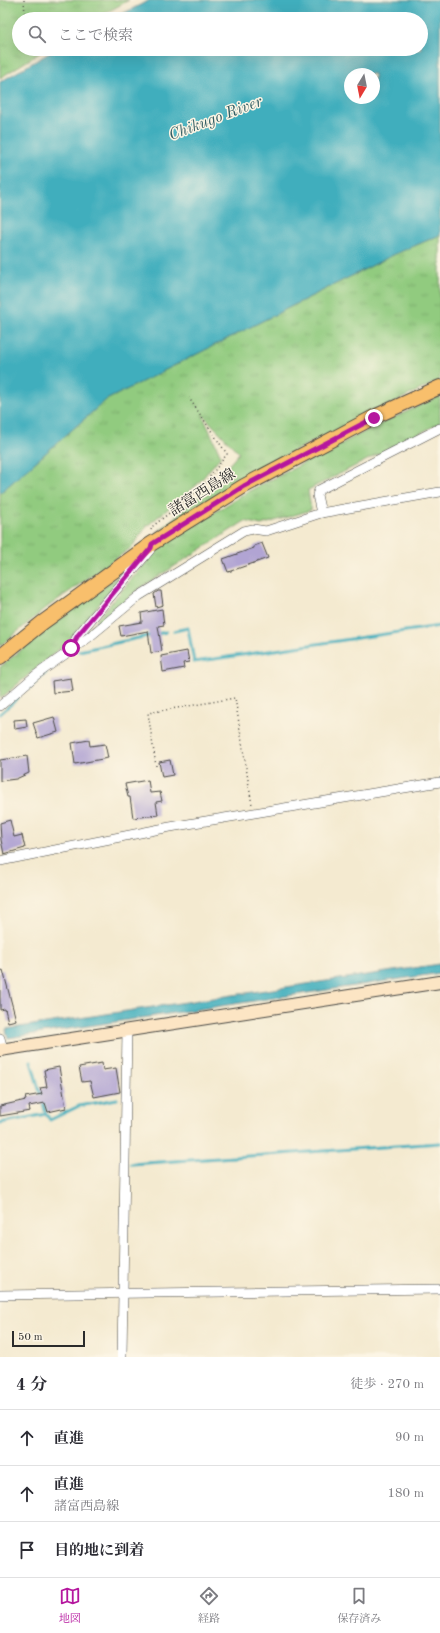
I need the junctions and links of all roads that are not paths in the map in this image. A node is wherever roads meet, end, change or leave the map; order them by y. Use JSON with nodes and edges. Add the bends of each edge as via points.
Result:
{"nodes":[{"id":1,"x":440,"y":387,"type":"edge"},
{"id":2,"x":440,"y":428,"type":"edge"},
{"id":3,"x":440,"y":492,"type":"edge"},
{"id":4,"x":321,"y":513,"type":"junction"},
{"id":5,"x":152,"y":544,"type":"junction"},
{"id":6,"x":71,"y":648,"type":"junction"},
{"id":7,"x":0,"y":657,"type":"edge"},
{"id":8,"x":0,"y":706,"type":"edge"},
{"id":9,"x":440,"y":782,"type":"edge"},
{"id":10,"x":0,"y":860,"type":"edge"},
{"id":11,"x":440,"y":982,"type":"edge"},
{"id":12,"x":127,"y":1030,"type":"junction"},
{"id":13,"x":1,"y":1046,"type":"edge"},
{"id":14,"x":440,"y":1289,"type":"edge"},
{"id":15,"x":123,"y":1294,"type":"junction"},
{"id":16,"x":0,"y":1295,"type":"edge"},
{"id":17,"x":122,"y":1357,"type":"edge"}],
"edges":[{"from":1,"to":5,"type":"main road","name":"諸富西島線","via":[[374,418],[244,486]]},
{"from":2,"to":4,"type":"street","via":[[319,490]]},
{"from":3,"to":4,"type":"street"},
{"from":4,"to":6,"type":"street","via":[[266,531],[244,531],[139,596],[88,638]]},
{"from":5,"to":6,"type":"street","via":[[78,635]]},
{"from":5,"to":7,"type":"main road","name":"諸富西島線","via":[[42,623]]},
{"from":6,"to":8,"type":"street"},
{"from":9,"to":10,"type":"street","via":[[170,827]]},
{"from":11,"to":12,"type":"street"},
{"from":12,"to":13,"type":"street"},
{"from":12,"to":15,"type":"street"},
{"from":14,"to":15,"type":"street"},
{"from":15,"to":16,"type":"street"},
{"from":15,"to":17,"type":"street"}]}
